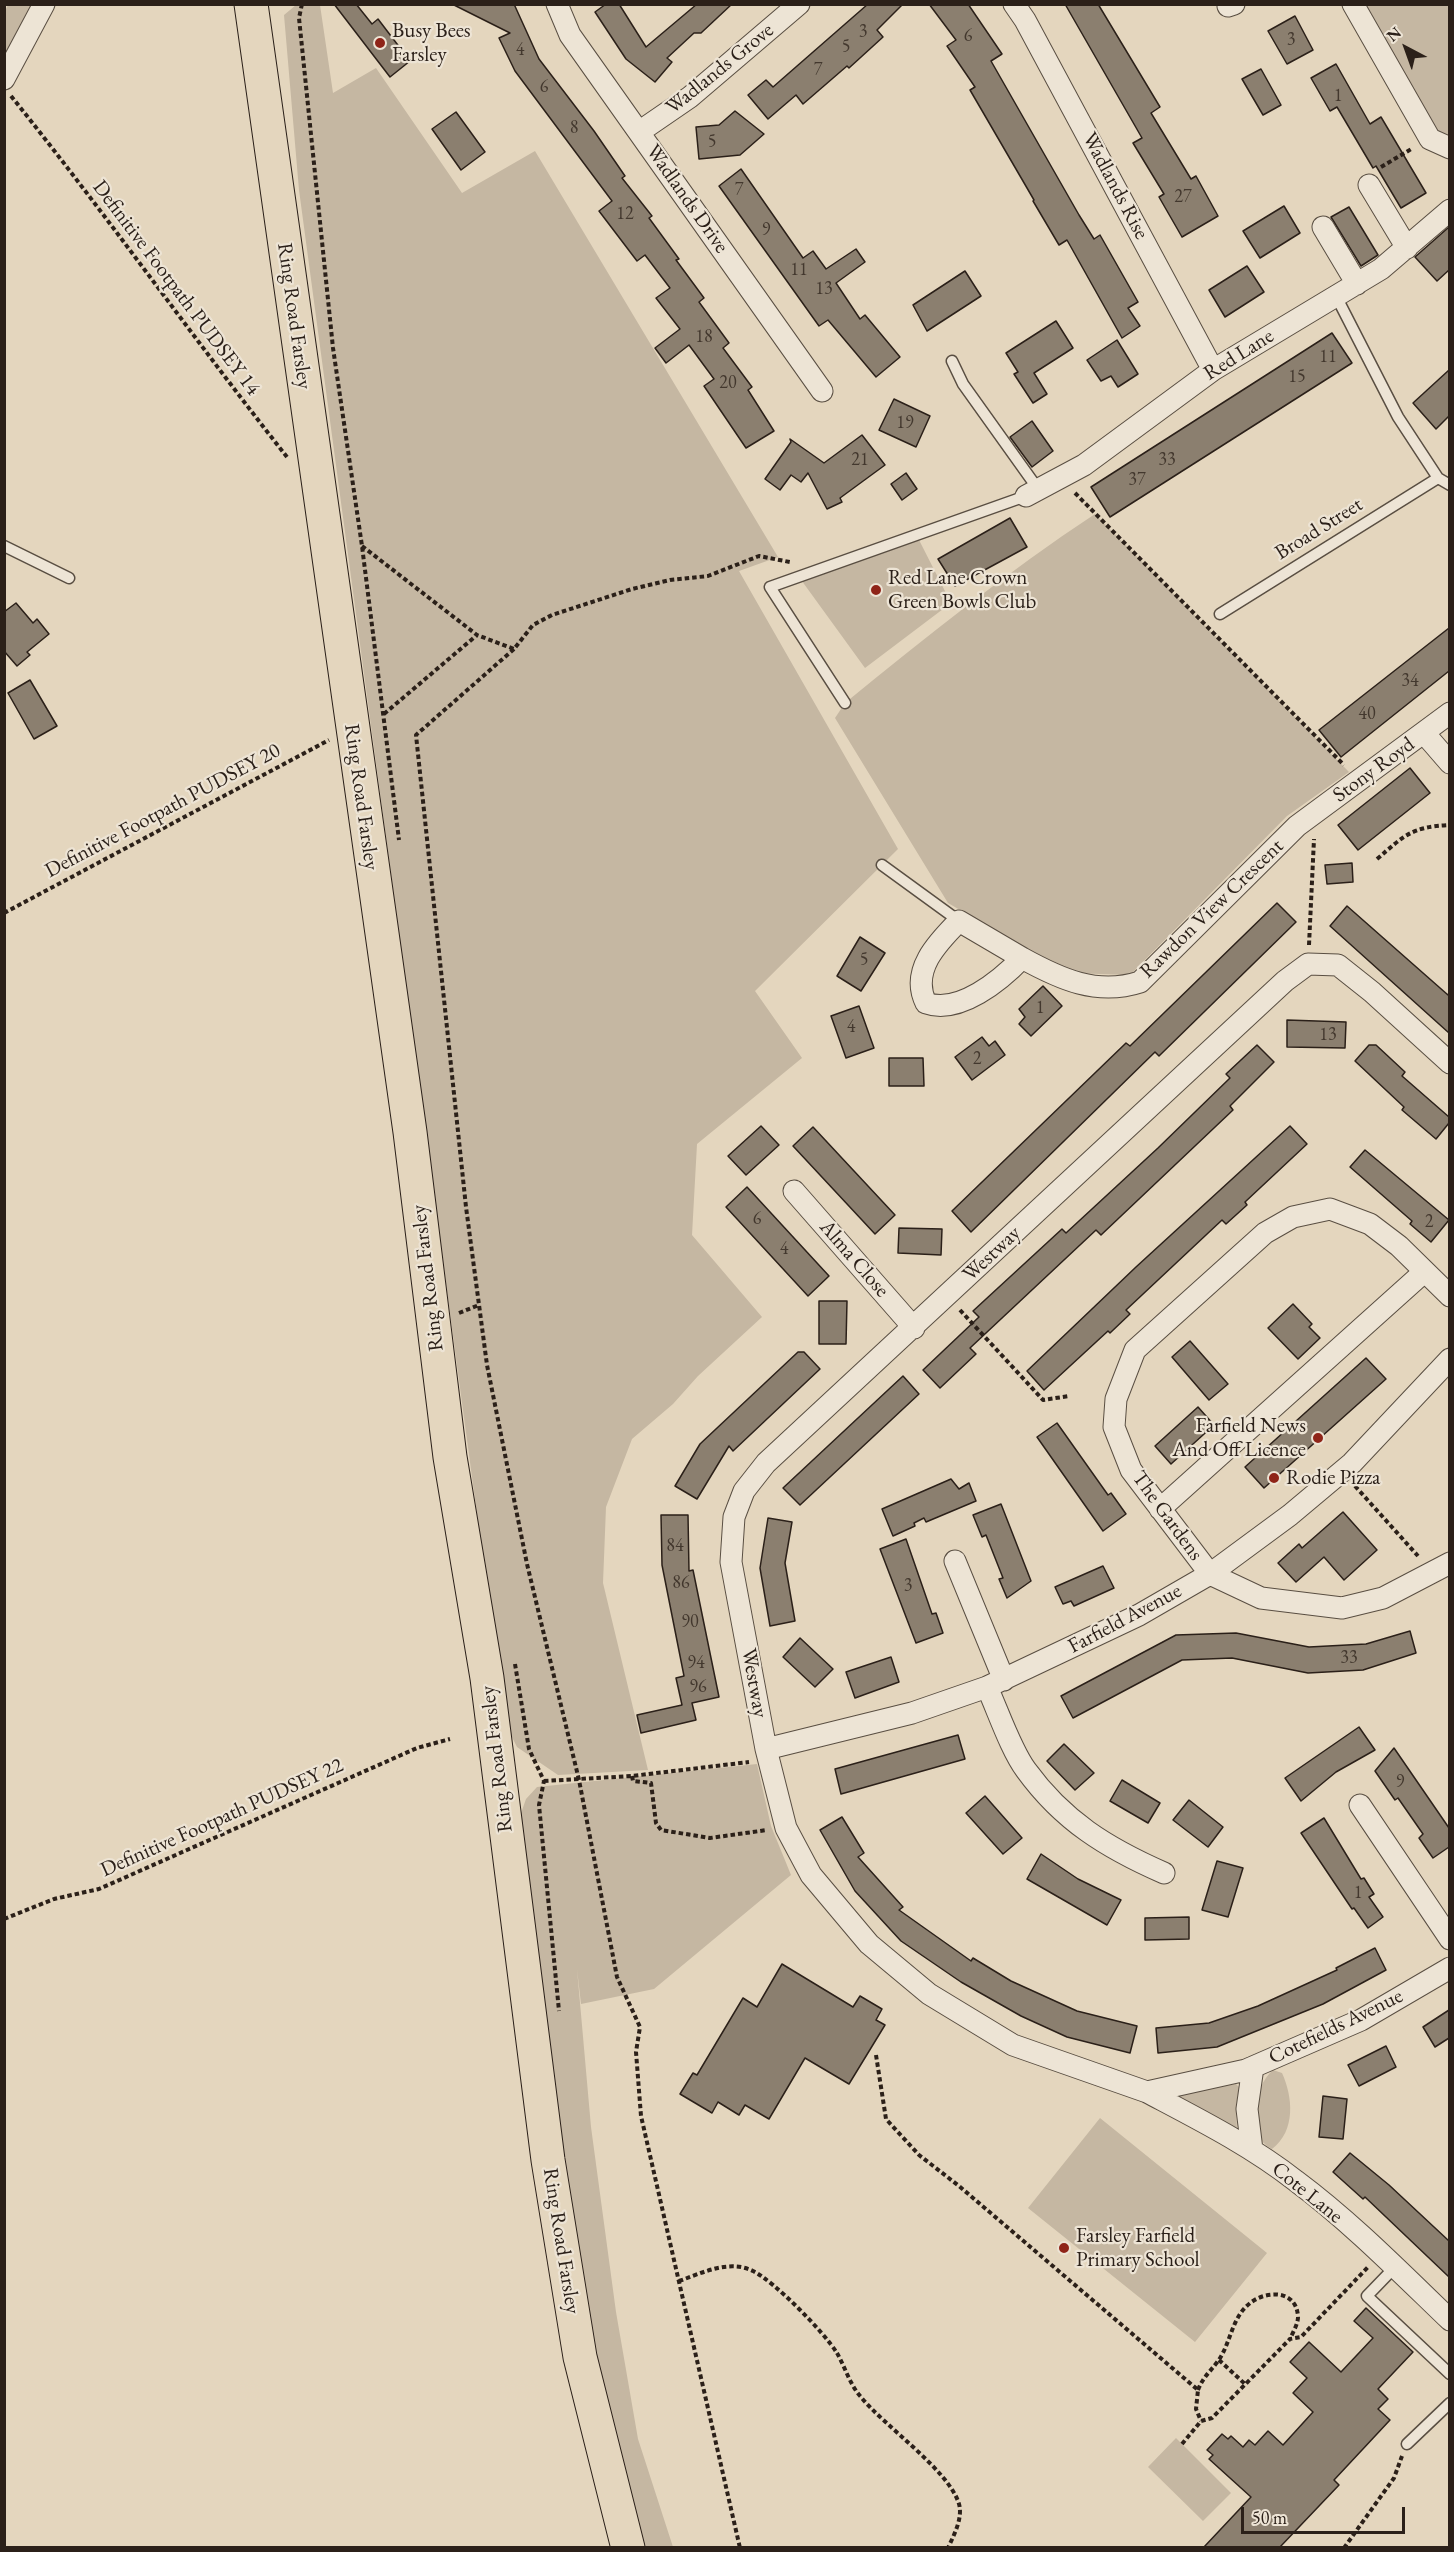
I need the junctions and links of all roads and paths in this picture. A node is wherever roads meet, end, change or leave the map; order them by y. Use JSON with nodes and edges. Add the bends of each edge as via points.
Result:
{"nodes":[{"id":1,"x":44,"y":4,"type":"edge"},
{"id":2,"x":251,"y":4,"type":"edge"},
{"id":3,"x":302,"y":4,"type":"edge"},
{"id":4,"x":557,"y":4,"type":"edge"},
{"id":5,"x":799,"y":4,"type":"edge"},
{"id":6,"x":1014,"y":4,"type":"edge"},
{"id":7,"x":1353,"y":4,"type":"edge"},
{"id":8,"x":4,"y":79,"type":"edge"},
{"id":9,"x":4,"y":89,"type":"edge"},
{"id":10,"x":639,"y":132,"type":"junction"},
{"id":11,"x":1430,"y":139,"type":"junction"},
{"id":12,"x":1449,"y":148,"type":"edge"},
{"id":13,"x":1369,"y":185,"type":"joint"},
{"id":14,"x":1449,"y":210,"type":"edge"},
{"id":15,"x":1323,"y":227,"type":"dead end"},
{"id":16,"x":1407,"y":248,"type":"junction"},
{"id":17,"x":1357,"y":284,"type":"junction"},
{"id":18,"x":1336,"y":296,"type":"junction"},
{"id":19,"x":952,"y":361,"type":"dead end"},
{"id":20,"x":1213,"y":370,"type":"junction"},
{"id":21,"x":822,"y":391,"type":"dead end"},
{"id":22,"x":293,"y":465,"type":"dead end"},
{"id":23,"x":1060,"y":478,"type":"junction"},
{"id":24,"x":1438,"y":478,"type":"junction"},
{"id":25,"x":1449,"y":485,"type":"edge"},
{"id":26,"x":1032,"y":492,"type":"junction"},
{"id":27,"x":4,"y":546,"type":"edge"},
{"id":28,"x":362,"y":546,"type":"junction"},
{"id":29,"x":798,"y":560,"type":"dead end"},
{"id":30,"x":69,"y":578,"type":"dead end"},
{"id":31,"x":1220,"y":614,"type":"dead end"},
{"id":32,"x":477,"y":634,"type":"junction"},
{"id":33,"x":514,"y":649,"type":"junction"},
{"id":34,"x":845,"y":703,"type":"dead end"},
{"id":35,"x":1449,"y":714,"type":"edge"},
{"id":36,"x":1424,"y":733,"type":"junction"},
{"id":37,"x":335,"y":736,"type":"dead end"},
{"id":38,"x":1449,"y":763,"type":"edge"},
{"id":39,"x":1361,"y":782,"type":"junction"},
{"id":40,"x":1315,"y":813,"type":"junction"},
{"id":41,"x":1449,"y":825,"type":"edge"},
{"id":42,"x":1297,"y":826,"type":"joint"},
{"id":43,"x":1377,"y":859,"type":"dead end"},
{"id":44,"x":882,"y":865,"type":"dead end"},
{"id":45,"x":4,"y":913,"type":"edge"},
{"id":46,"x":959,"y":921,"type":"junction"},
{"id":47,"x":1022,"y":958,"type":"junction"},
{"id":48,"x":1308,"y":964,"type":"junction"},
{"id":49,"x":1449,"y":1063,"type":"edge"},
{"id":50,"x":794,"y":1191,"type":"dead end"},
{"id":51,"x":1424,"y":1272,"type":"junction"},
{"id":52,"x":1449,"y":1296,"type":"edge"},
{"id":53,"x":947,"y":1297,"type":"junction"},
{"id":54,"x":479,"y":1305,"type":"junction"},
{"id":55,"x":460,"y":1325,"type":"dead end"},
{"id":56,"x":914,"y":1328,"type":"junction"},
{"id":57,"x":1449,"y":1359,"type":"edge"},
{"id":58,"x":1069,"y":1396,"type":"dead end"},
{"id":59,"x":1342,"y":1471,"type":"junction"},
{"id":60,"x":1160,"y":1509,"type":"junction"},
{"id":61,"x":956,"y":1561,"type":"dead end"},
{"id":62,"x":1445,"y":1566,"type":"edge"},
{"id":63,"x":1210,"y":1574,"type":"junction"},
{"id":64,"x":513,"y":1655,"type":"dead end"},
{"id":65,"x":996,"y":1684,"type":"junction"},
{"id":66,"x":450,"y":1739,"type":"dead end"},
{"id":67,"x":767,"y":1755,"type":"junction"},
{"id":68,"x":633,"y":1776,"type":"junction"},
{"id":69,"x":579,"y":1780,"type":"junction"},
{"id":70,"x":544,"y":1781,"type":"junction"},
{"id":71,"x":1360,"y":1805,"type":"dead end"},
{"id":72,"x":786,"y":1828,"type":"junction"},
{"id":73,"x":1164,"y":1873,"type":"dead end"},
{"id":74,"x":4,"y":1919,"type":"edge"},
{"id":75,"x":1449,"y":1939,"type":"edge"},
{"id":76,"x":1449,"y":1968,"type":"edge"},
{"id":77,"x":560,"y":2023,"type":"dead end"},
{"id":78,"x":876,"y":2055,"type":"dead end"},
{"id":79,"x":1253,"y":2067,"type":"junction"},
{"id":80,"x":1147,"y":2092,"type":"junction"},
{"id":81,"x":1252,"y":2150,"type":"junction"},
{"id":82,"x":1388,"y":2261,"type":"junction"},
{"id":83,"x":679,"y":2281,"type":"junction"},
{"id":84,"x":1449,"y":2320,"type":"edge"},
{"id":85,"x":1290,"y":2339,"type":"junction"},
{"id":86,"x":1219,"y":2360,"type":"junction"},
{"id":87,"x":1449,"y":2374,"type":"edge"},
{"id":88,"x":1245,"y":2384,"type":"junction"},
{"id":89,"x":1198,"y":2390,"type":"junction"},
{"id":90,"x":1449,"y":2403,"type":"edge"},
{"id":91,"x":1201,"y":2421,"type":"junction"},
{"id":92,"x":1182,"y":2444,"type":"dead end"},
{"id":93,"x":1407,"y":2445,"type":"joint"},
{"id":94,"x":628,"y":2547,"type":"edge"},
{"id":95,"x":740,"y":2547,"type":"edge"},
{"id":96,"x":948,"y":2547,"type":"edge"},
{"id":97,"x":1344,"y":2547,"type":"edge"}],
"edges":[{"from":1,"to":8,"type":"street"},
{"from":2,"to":94,"type":"highway","name":"Ring Road Farsley","via":[[410,1132],[450,1457],[487,1678],[548,2160],[580,2357]]},
{"from":3,"to":28,"type":"path","via":[[298,18],[333,348]]},
{"from":4,"to":10,"type":"street","name":"Wadlands Drive","via":[[570,35]]},
{"from":5,"to":10,"type":"street","name":"Wadlands Grove","via":[[690,97]]},
{"from":6,"to":20,"type":"street","name":"Wadlands Rise"},
{"from":7,"to":11,"type":"street"},
{"from":9,"to":22,"type":"path","name":"Definitive Footpath PUDSEY 14"},
{"from":10,"to":21,"type":"street","name":"Wadlands Drive"},
{"from":11,"to":12,"type":"street"},
{"from":11,"to":13,"type":"path","via":[[1364,177]]},
{"from":13,"to":16,"type":"street"},
{"from":14,"to":16,"type":"street","name":"Red Lane"},
{"from":15,"to":17,"type":"street"},
{"from":16,"to":17,"type":"street","name":"Red Lane"},
{"from":17,"to":18,"type":"street","name":"Red Lane"},
{"from":18,"to":20,"type":"street","name":"Red Lane"},
{"from":18,"to":24,"type":"lane","via":[[1398,417]]},
{"from":19,"to":26,"type":"lane"},
{"from":20,"to":23,"type":"street","name":"Red Lane","via":[[1084,465]]},
{"from":23,"to":26,"type":"street","name":"Red Lane"},
{"from":23,"to":39,"type":"path"},
{"from":24,"to":25,"type":"lane"},
{"from":24,"to":31,"type":"lane","name":"Broad Street"},
{"from":26,"to":34,"type":"lane","via":[[771,587]]},
{"from":27,"to":30,"type":"lane"},
{"from":28,"to":32,"type":"path"},
{"from":28,"to":32,"type":"path","via":[[384,714]]},
{"from":29,"to":33,"type":"path","via":[[788,562],[759,556],[708,576],[633,589],[552,615],[533,625]]},
{"from":32,"to":33,"type":"path"},
{"from":33,"to":54,"type":"path","via":[[416,735]]},
{"from":35,"to":36,"type":"street","name":"Stony Royd"},
{"from":36,"to":38,"type":"street"},
{"from":36,"to":39,"type":"street","name":"Stony Royd"},
{"from":37,"to":45,"type":"path","name":"Definitive Footpath PUDSEY 20"},
{"from":39,"to":40,"type":"street","name":"Stony Royd"},
{"from":40,"to":42,"type":"street","name":"Stony Royd"},
{"from":40,"to":48,"type":"path"},
{"from":41,"to":43,"type":"path","via":[[1414,829]]},
{"from":42,"to":47,"type":"street","name":"Rawdon View Crescent","via":[[1140,982],[1119,988],[1093,987],[1057,977]]},
{"from":44,"to":46,"type":"lane"},
{"from":46,"to":47,"type":"street","name":"Rawdon View Crescent"},
{"from":46,"to":47,"type":"street","via":[[925,966],[920,985],[926,1003],[947,1006],[969,997]]},
{"from":48,"to":49,"type":"street","via":[[1338,965]]},
{"from":48,"to":53,"type":"street","name":"Westway","via":[[1285,981]]},
{"from":50,"to":56,"type":"street","name":"Alma Close"},
{"from":51,"to":52,"type":"street","name":"The Gardens"},
{"from":51,"to":60,"type":"street"},
{"from":51,"to":60,"type":"street","name":"The Gardens","via":[[1370,1224],[1330,1209],[1293,1217],[1265,1233],[1135,1350],[1116,1399],[1114,1427],[1131,1470]]},
{"from":53,"to":56,"type":"street","name":"Westway"},
{"from":53,"to":58,"type":"path","via":[[1043,1400]]},
{"from":54,"to":55,"type":"path","via":[[459,1313]]},
{"from":54,"to":69,"type":"path","via":[[487,1365],[527,1564]]},
{"from":56,"to":67,"type":"street","name":"Westway","via":[[766,1463],[744,1491],[734,1517],[731,1562]]},
{"from":57,"to":59,"type":"street","name":"Farfield Avenue"},
{"from":59,"to":62,"type":"path"},
{"from":59,"to":63,"type":"street","name":"Farfield Avenue"},
{"from":60,"to":63,"type":"street","name":"The Gardens"},
{"from":61,"to":65,"type":"street"},
{"from":62,"to":63,"type":"street","name":"The Gardens","via":[[1383,1598],[1342,1608],[1261,1598]]},
{"from":63,"to":65,"type":"street","name":"Farfield Avenue","via":[[1138,1615]]},
{"from":64,"to":70,"type":"path","via":[[529,1749]]},
{"from":65,"to":67,"type":"street","name":"Farfield Avenue"},
{"from":65,"to":73,"type":"street","via":[[1025,1769],[1087,1833]]},
{"from":66,"to":74,"type":"path","name":"Definitive Footpath PUDSEY 22","via":[[417,1748],[99,1889],[54,1899]]},
{"from":67,"to":68,"type":"path"},
{"from":67,"to":72,"type":"street"},
{"from":68,"to":69,"type":"path"},
{"from":68,"to":72,"type":"path","via":[[633,1782],[651,1783],[656,1823],[661,1830],[710,1838]]},
{"from":69,"to":70,"type":"path"},
{"from":69,"to":83,"type":"path","via":[[617,1977],[640,2027],[636,2052],[641,2116]]},
{"from":70,"to":77,"type":"path","via":[[539,1804]]},
{"from":71,"to":75,"type":"street"},
{"from":72,"to":80,"type":"street","via":[[811,1875],[869,1944],[928,1994],[1012,2045]]},
{"from":76,"to":79,"type":"street","name":"Cotefields Avenue","via":[[1361,2020]]},
{"from":78,"to":89,"type":"path","via":[[886,2119],[919,2155]]},
{"from":79,"to":80,"type":"street","name":"Cotefields Avenue"},
{"from":79,"to":81,"type":"street","name":"Cotefields Avenue","via":[[1247,2109]]},
{"from":80,"to":81,"type":"street","name":"Cote Lane"},
{"from":81,"to":82,"type":"street","name":"Cote Lane","via":[[1297,2181]]},
{"from":82,"to":84,"type":"street","name":"Cote Lane"},
{"from":82,"to":85,"type":"path","via":[[1301,2337]]},
{"from":82,"to":87,"type":"lane","via":[[1367,2296]]},
{"from":83,"to":95,"type":"path"},
{"from":83,"to":96,"type":"path","via":[[732,2265],[752,2270],[778,2287],[835,2351],[860,2396],[930,2463],[949,2487],[959,2505],[957,2527]]},
{"from":85,"to":86,"type":"path","via":[[1298,2316],[1294,2305],[1287,2297],[1275,2293],[1263,2295],[1248,2304],[1236,2320]]},
{"from":85,"to":88,"type":"path"},
{"from":86,"to":88,"type":"path"},
{"from":86,"to":89,"type":"path","via":[[1203,2376]]},
{"from":88,"to":91,"type":"path","via":[[1212,2418]]},
{"from":89,"to":91,"type":"path","via":[[1196,2409]]},
{"from":90,"to":93,"type":"lane"},
{"from":91,"to":92,"type":"path"},
{"from":93,"to":97,"type":"path","via":[[1394,2478]]}]}
